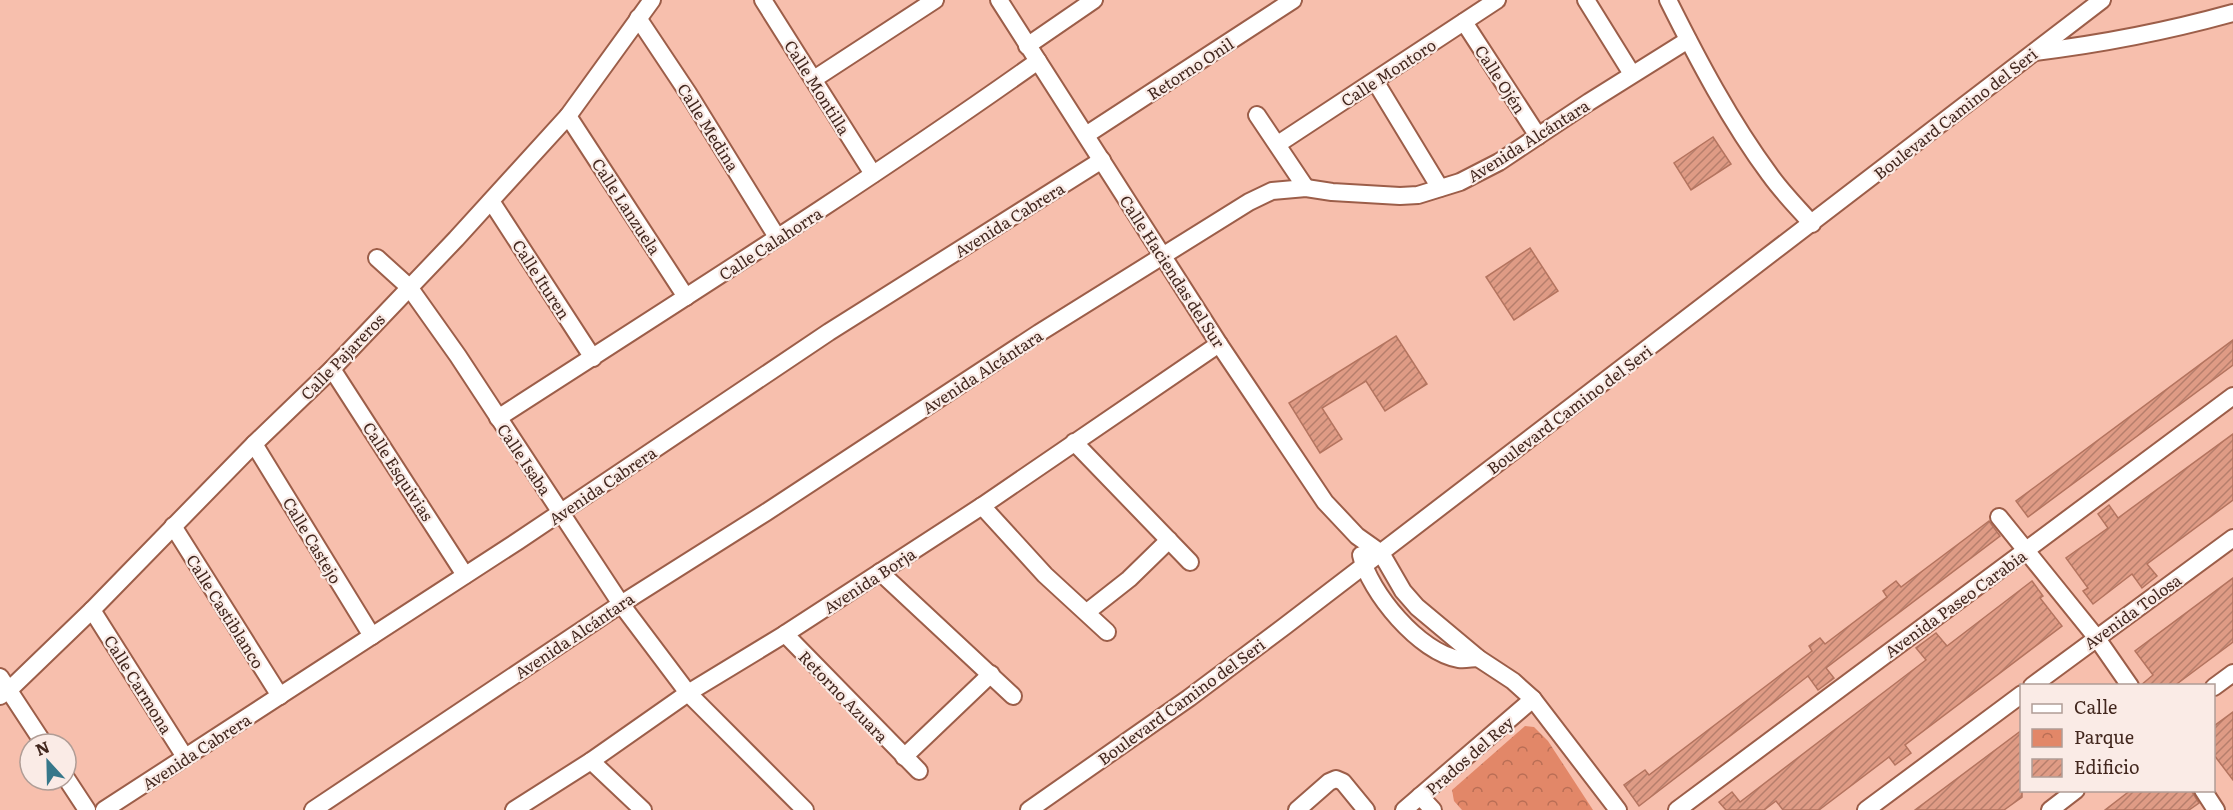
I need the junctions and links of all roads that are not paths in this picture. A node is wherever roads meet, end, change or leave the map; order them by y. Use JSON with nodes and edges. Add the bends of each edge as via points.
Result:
{"nodes":[{"id":1,"x":652,"y":0,"type":"edge"},
{"id":2,"x":763,"y":0,"type":"edge"},
{"id":3,"x":935,"y":0,"type":"edge"},
{"id":4,"x":999,"y":0,"type":"edge"},
{"id":5,"x":1094,"y":0,"type":"edge"},
{"id":6,"x":1293,"y":0,"type":"edge"},
{"id":7,"x":1497,"y":0,"type":"edge"},
{"id":8,"x":1586,"y":0,"type":"edge"},
{"id":9,"x":1668,"y":0,"type":"edge"},
{"id":10,"x":2102,"y":0,"type":"edge"},
{"id":11,"x":2233,"y":13,"type":"edge"},
{"id":12,"x":638,"y":18,"type":"junction"},
{"id":13,"x":1464,"y":22,"type":"junction"},
{"id":14,"x":1688,"y":40,"type":"junction"},
{"id":15,"x":1027,"y":46,"type":"junction"},
{"id":16,"x":2034,"y":52,"type":"junction"},
{"id":17,"x":1038,"y":61,"type":"junction"},
{"id":18,"x":1632,"y":74,"type":"junction"},
{"id":19,"x":814,"y":80,"type":"junction"},
{"id":20,"x":1375,"y":81,"type":"junction"},
{"id":21,"x":1257,"y":115,"type":"dead end"},
{"id":22,"x":568,"y":116,"type":"junction"},
{"id":23,"x":1086,"y":135,"type":"junction"},
{"id":24,"x":1538,"y":136,"type":"junction"},
{"id":25,"x":1278,"y":144,"type":"junction"},
{"id":26,"x":1102,"y":160,"type":"junction"},
{"id":27,"x":873,"y":174,"type":"junction"},
{"id":28,"x":1306,"y":188,"type":"junction"},
{"id":29,"x":1440,"y":188,"type":"junction"},
{"id":30,"x":491,"y":201,"type":"junction"},
{"id":31,"x":1812,"y":224,"type":"junction"},
{"id":32,"x":777,"y":237,"type":"junction"},
{"id":33,"x":1162,"y":255,"type":"junction"},
{"id":34,"x":377,"y":258,"type":"dead end"},
{"id":35,"x":409,"y":287,"type":"junction"},
{"id":36,"x":686,"y":297,"type":"junction"},
{"id":37,"x":1220,"y":344,"type":"junction"},
{"id":38,"x":592,"y":358,"type":"junction"},
{"id":39,"x":332,"y":369,"type":"junction"},
{"id":40,"x":2233,"y":396,"type":"edge"},
{"id":41,"x":498,"y":418,"type":"junction"},
{"id":42,"x":1074,"y":442,"type":"junction"},
{"id":43,"x":254,"y":444,"type":"junction"},
{"id":44,"x":982,"y":506,"type":"junction"},
{"id":45,"x":561,"y":513,"type":"junction"},
{"id":46,"x":1999,"y":517,"type":"dead end"},
{"id":47,"x":173,"y":526,"type":"junction"},
{"id":48,"x":1357,"y":536,"type":"junction"},
{"id":49,"x":2233,"y":537,"type":"edge"},
{"id":50,"x":1169,"y":540,"type":"junction"},
{"id":51,"x":2025,"y":552,"type":"junction"},
{"id":52,"x":1381,"y":553,"type":"junction"},
{"id":53,"x":1190,"y":562,"type":"dead end"},
{"id":54,"x":1364,"y":566,"type":"junction"},
{"id":55,"x":880,"y":572,"type":"junction"},
{"id":56,"x":465,"y":575,"type":"junction"},
{"id":57,"x":621,"y":604,"type":"junction"},
{"id":58,"x":92,"y":610,"type":"junction"},
{"id":59,"x":1087,"y":612,"type":"junction"},
{"id":60,"x":1107,"y":632,"type":"dead end"},
{"id":61,"x":785,"y":634,"type":"junction"},
{"id":62,"x":372,"y":636,"type":"junction"},
{"id":63,"x":2096,"y":637,"type":"junction"},
{"id":64,"x":1478,"y":658,"type":"junction"},
{"id":65,"x":2233,"y":673,"type":"edge"},
{"id":66,"x":991,"y":674,"type":"junction"},
{"id":67,"x":2035,"y":684,"type":"edge"},
{"id":68,"x":2129,"y":684,"type":"edge"},
{"id":69,"x":2215,"y":686,"type":"edge"},
{"id":70,"x":3,"y":688,"type":"edge"},
{"id":71,"x":688,"y":693,"type":"junction"},
{"id":72,"x":2020,"y":695,"type":"edge"},
{"id":73,"x":280,"y":696,"type":"junction"},
{"id":74,"x":1013,"y":696,"type":"dead end"},
{"id":75,"x":1533,"y":699,"type":"junction"},
{"id":76,"x":35,"y":732,"type":"edge"},
{"id":77,"x":185,"y":757,"type":"junction"},
{"id":78,"x":904,"y":757,"type":"junction"},
{"id":79,"x":591,"y":761,"type":"junction"},
{"id":80,"x":919,"y":771,"type":"dead end"},
{"id":81,"x":75,"y":792,"type":"edge"},
{"id":82,"x":2073,"y":792,"type":"edge"},
{"id":83,"x":2204,"y":792,"type":"edge"},
{"id":84,"x":1420,"y":796,"type":"junction"},
{"id":85,"x":87,"y":810,"type":"edge"},
{"id":86,"x":104,"y":810,"type":"edge"},
{"id":87,"x":313,"y":810,"type":"edge"},
{"id":88,"x":514,"y":810,"type":"edge"},
{"id":89,"x":643,"y":810,"type":"edge"},
{"id":90,"x":805,"y":810,"type":"edge"},
{"id":91,"x":1029,"y":810,"type":"edge"},
{"id":92,"x":1298,"y":810,"type":"edge"},
{"id":93,"x":1366,"y":810,"type":"edge"},
{"id":94,"x":1404,"y":810,"type":"edge"},
{"id":95,"x":1433,"y":810,"type":"edge"},
{"id":96,"x":1618,"y":810,"type":"edge"},
{"id":97,"x":1677,"y":810,"type":"edge"},
{"id":98,"x":1866,"y":810,"type":"edge"},
{"id":99,"x":2050,"y":810,"type":"edge"},
{"id":100,"x":2216,"y":810,"type":"edge"}],
"edges":[{"from":1,"to":12,"type":"street","name":"Calle Pajareros"},
{"from":2,"to":19,"type":"street","name":"Calle Montilla"},
{"from":3,"to":19,"type":"street"},
{"from":4,"to":15,"type":"street","name":"Calle Haciendas del Sur"},
{"from":5,"to":15,"type":"street"},
{"from":6,"to":23,"type":"street","name":"Retorno Onil"},
{"from":7,"to":13,"type":"street","name":"Calle Montoro"},
{"from":8,"to":18,"type":"street"},
{"from":9,"to":14,"type":"street"},
{"from":10,"to":16,"type":"street","name":"Boulevard Camino del Seri"},
{"from":11,"to":16,"type":"street","via":[[2149,34]]},
{"from":12,"to":22,"type":"street","name":"Calle Pajareros"},
{"from":12,"to":32,"type":"street","name":"Calle Medina"},
{"from":13,"to":20,"type":"street","name":"Calle Montoro"},
{"from":13,"to":24,"type":"street","name":"Calle Ojén"},
{"from":14,"to":18,"type":"street","name":"Avenida Alcántara"},
{"from":14,"to":31,"type":"street","via":[[1770,176]]},
{"from":15,"to":17,"type":"street","name":"Calle Haciendas del Sur"},
{"from":16,"to":31,"type":"street","name":"Boulevard Camino del Seri"},
{"from":17,"to":23,"type":"street","name":"Calle Haciendas del Sur"},
{"from":17,"to":27,"type":"street","name":"Calle Calahorra"},
{"from":18,"to":24,"type":"street","name":"Avenida Alcántara"},
{"from":19,"to":27,"type":"street","name":"Calle Montilla"},
{"from":20,"to":25,"type":"street","name":"Calle Montoro"},
{"from":20,"to":29,"type":"street"},
{"from":21,"to":25,"type":"street"},
{"from":22,"to":30,"type":"street","name":"Calle Pajareros"},
{"from":22,"to":36,"type":"street","name":"Calle Lanzuela"},
{"from":23,"to":26,"type":"street","name":"Calle Haciendas del Sur"},
{"from":24,"to":29,"type":"street","name":"Avenida Alcántara","via":[[1499,162]]},
{"from":25,"to":28,"type":"street"},
{"from":26,"to":33,"type":"street","name":"Calle Haciendas del Sur"},
{"from":26,"to":45,"type":"street","name":"Avenida Cabrera","via":[[829,332]]},
{"from":27,"to":32,"type":"street","name":"Calle Calahorra"},
{"from":28,"to":29,"type":"street","name":"Avenida Alcántara","via":[[1400,196]]},
{"from":28,"to":33,"type":"street","name":"Avenida Alcántara","via":[[1272,191]]},
{"from":30,"to":35,"type":"street","name":"Calle Pajareros"},
{"from":30,"to":38,"type":"street","name":"Calle Ituren"},
{"from":31,"to":52,"type":"street","name":"Boulevard Camino del Seri"},
{"from":32,"to":36,"type":"street","name":"Calle Calahorra"},
{"from":33,"to":37,"type":"street","name":"Calle Haciendas del Sur"},
{"from":33,"to":57,"type":"street","name":"Avenida Alcántara"},
{"from":34,"to":35,"type":"street","name":"Calle Isaba"},
{"from":35,"to":39,"type":"street","name":"Calle Pajareros"},
{"from":35,"to":41,"type":"street","name":"Calle Isaba"},
{"from":36,"to":38,"type":"street","name":"Calle Calahorra"},
{"from":37,"to":42,"type":"street","name":"Avenida Borja"},
{"from":37,"to":48,"type":"street","name":"Calle Haciendas del Sur","via":[[1325,502]]},
{"from":38,"to":41,"type":"street","name":"Calle Calahorra"},
{"from":39,"to":43,"type":"street","name":"Calle Pajareros"},
{"from":39,"to":56,"type":"street","name":"Calle Esquivias"},
{"from":40,"to":51,"type":"street","name":"Avenida Paseo Carabia"},
{"from":41,"to":45,"type":"street","name":"Calle Isaba"},
{"from":42,"to":44,"type":"street","name":"Avenida Borja"},
{"from":42,"to":50,"type":"street"},
{"from":43,"to":47,"type":"street","name":"Calle Pajareros"},
{"from":43,"to":62,"type":"street","name":"Calle Castejo"},
{"from":44,"to":55,"type":"street","name":"Avenida Borja"},
{"from":44,"to":59,"type":"street","via":[[1045,575]]},
{"from":45,"to":56,"type":"street","name":"Avenida Cabrera"},
{"from":45,"to":57,"type":"street","name":"Calle Isaba"},
{"from":46,"to":51,"type":"street"},
{"from":47,"to":58,"type":"street","name":"Calle Pajareros"},
{"from":47,"to":73,"type":"street","name":"Calle Castiblanco"},
{"from":48,"to":52,"type":"street","name":"Calle Haciendas del Sur"},
{"from":48,"to":54,"type":"street","name":"Calle Haciendas del Sur"},
{"from":49,"to":63,"type":"street","name":"Avenida Tolosa"},
{"from":50,"to":53,"type":"street"},
{"from":50,"to":59,"type":"street"},
{"from":51,"to":63,"type":"street"},
{"from":51,"to":97,"type":"street","name":"Avenida Paseo Carabia"},
{"from":52,"to":54,"type":"street","name":"Boulevard Camino del Seri"},
{"from":52,"to":64,"type":"street","name":"Calle Haciendas del Sur","via":[[1410,599]]},
{"from":54,"to":64,"type":"street","name":"Calle Haciendas del Sur","via":[[1375,589],[1407,628],[1447,656]]},
{"from":54,"to":91,"type":"street","name":"Boulevard Camino del Seri","via":[[1189,698]]},
{"from":55,"to":61,"type":"street","name":"Avenida Borja"},
{"from":55,"to":66,"type":"street"},
{"from":56,"to":62,"type":"street","name":"Avenida Cabrera"},
{"from":57,"to":71,"type":"street","name":"Calle Isaba"},
{"from":57,"to":87,"type":"street","name":"Avenida Alcántara"},
{"from":58,"to":70,"type":"street","name":"Calle Pajareros"},
{"from":58,"to":77,"type":"street","name":"Calle Carmona"},
{"from":59,"to":60,"type":"street"},
{"from":61,"to":71,"type":"street","name":"Avenida Borja"},
{"from":61,"to":78,"type":"street","name":"Retorno Azuara"},
{"from":62,"to":73,"type":"street","name":"Avenida Cabrera"},
{"from":63,"to":67,"type":"street","name":"Avenida Tolosa"},
{"from":63,"to":68,"type":"street"},
{"from":64,"to":75,"type":"street","name":"Calle Haciendas del Sur"},
{"from":65,"to":69,"type":"street"},
{"from":66,"to":74,"type":"street"},
{"from":66,"to":78,"type":"street"},
{"from":70,"to":76,"type":"street","name":"Calle Pajareros"},
{"from":71,"to":79,"type":"street","name":"Avenida Borja"},
{"from":71,"to":90,"type":"street","name":"Calle Isaba"},
{"from":72,"to":98,"type":"street"},
{"from":73,"to":77,"type":"street","name":"Avenida Cabrera"},
{"from":75,"to":84,"type":"street","name":"Prados del Rey"},
{"from":75,"to":96,"type":"street","name":"Calle Haciendas del Sur"},
{"from":77,"to":86,"type":"street","name":"Avenida Cabrera"},
{"from":78,"to":80,"type":"street","name":"Retorno Azuara"},
{"from":79,"to":88,"type":"street","name":"Avenida Borja"},
{"from":79,"to":89,"type":"street"},
{"from":81,"to":85,"type":"street"},
{"from":82,"to":99,"type":"street"},
{"from":83,"to":100,"type":"street"},
{"from":84,"to":94,"type":"street","name":"Prados del Rey"},
{"from":84,"to":95,"type":"street"},
{"from":92,"to":93,"type":"street","via":[[1336,779]]}]}
